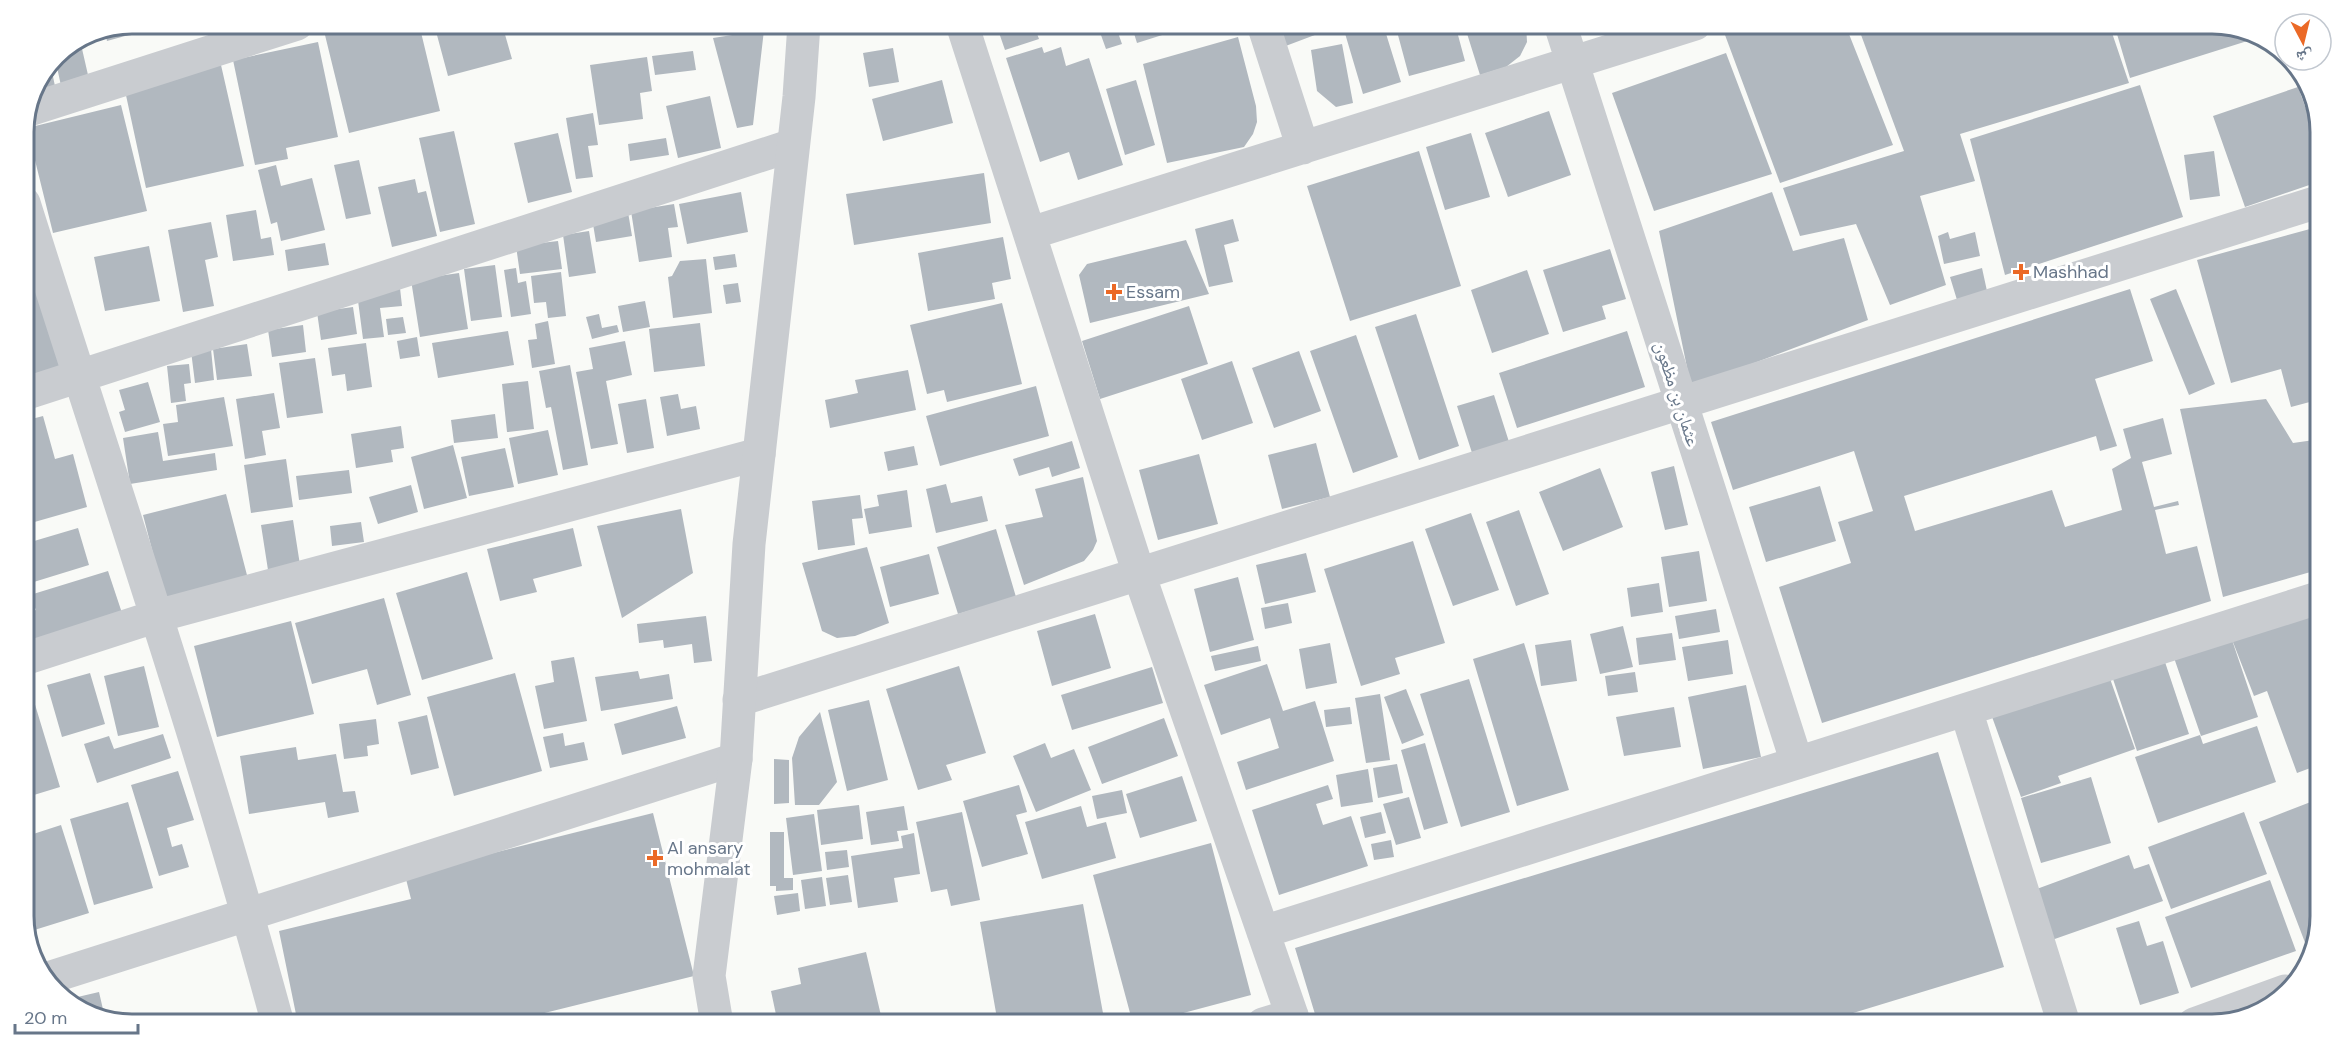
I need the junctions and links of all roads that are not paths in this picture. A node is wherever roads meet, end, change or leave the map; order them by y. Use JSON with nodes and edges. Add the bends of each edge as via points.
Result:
{"nodes":[{"id":1,"x":266,"y":34,"type":"edge"},
{"id":2,"x":803,"y":34,"type":"edge"},
{"id":3,"x":965,"y":34,"type":"edge"},
{"id":4,"x":1266,"y":34,"type":"edge"},
{"id":5,"x":1563,"y":34,"type":"edge"},
{"id":6,"x":1664,"y":34,"type":"edge"},
{"id":7,"x":1573,"y":63,"type":"junction"},
{"id":8,"x":38,"y":107,"type":"edge"},
{"id":9,"x":793,"y":145,"type":"junction"},
{"id":10,"x":1303,"y":148,"type":"junction"},
{"id":11,"x":2310,"y":204,"type":"edge"},
{"id":12,"x":1031,"y":233,"type":"junction"},
{"id":13,"x":35,"y":237,"type":"edge"},
{"id":14,"x":79,"y":378,"type":"junction"},
{"id":15,"x":35,"y":391,"type":"edge"},
{"id":16,"x":1680,"y":403,"type":"junction"},
{"id":17,"x":759,"y":454,"type":"junction"},
{"id":18,"x":1138,"y":574,"type":"junction"},
{"id":19,"x":2310,"y":601,"type":"edge"},
{"id":20,"x":157,"y":616,"type":"junction"},
{"id":21,"x":35,"y":655,"type":"edge"},
{"id":22,"x":739,"y":700,"type":"junction"},
{"id":23,"x":1966,"y":710,"type":"junction"},
{"id":24,"x":736,"y":759,"type":"junction"},
{"id":25,"x":1797,"y":763,"type":"junction"},
{"id":26,"x":248,"y":914,"type":"junction"},
{"id":27,"x":1263,"y":932,"type":"junction"},
{"id":28,"x":56,"y":976,"type":"edge"},
{"id":29,"x":2264,"y":999,"type":"edge"},
{"id":30,"x":2224,"y":1013,"type":"edge"},
{"id":31,"x":275,"y":1014,"type":"edge"},
{"id":32,"x":715,"y":1014,"type":"edge"},
{"id":33,"x":1281,"y":1014,"type":"edge"},
{"id":34,"x":2061,"y":1014,"type":"edge"}],
"edges":[{"from":1,"to":8,"type":"street"},
{"from":2,"to":9,"type":"street"},
{"from":3,"to":12,"type":"street"},
{"from":4,"to":10,"type":"street"},
{"from":5,"to":7,"type":"street","name":"عثمان بن مظعون"},
{"from":6,"to":7,"type":"street"},
{"from":7,"to":10,"type":"street"},
{"from":7,"to":16,"type":"street","name":"عثمان بن مظعون"},
{"from":9,"to":14,"type":"street"},
{"from":9,"to":17,"type":"street"},
{"from":10,"to":12,"type":"street"},
{"from":11,"to":16,"type":"street"},
{"from":12,"to":18,"type":"street"},
{"from":13,"to":14,"type":"street"},
{"from":14,"to":15,"type":"street"},
{"from":14,"to":20,"type":"street"},
{"from":16,"to":18,"type":"street"},
{"from":16,"to":25,"type":"street","name":"عثمان بن مظعون"},
{"from":17,"to":20,"type":"street"},
{"from":17,"to":22,"type":"street"},
{"from":18,"to":22,"type":"street"},
{"from":18,"to":27,"type":"street"},
{"from":19,"to":23,"type":"street"},
{"from":20,"to":21,"type":"street"},
{"from":20,"to":26,"type":"street"},
{"from":22,"to":24,"type":"street"},
{"from":23,"to":25,"type":"street"},
{"from":23,"to":34,"type":"street"},
{"from":24,"to":26,"type":"street"},
{"from":24,"to":32,"type":"street","via":[[709,976]]},
{"from":25,"to":27,"type":"street"},
{"from":26,"to":28,"type":"street"},
{"from":26,"to":31,"type":"street"},
{"from":27,"to":33,"type":"street"},
{"from":29,"to":30,"type":"street"}]}
